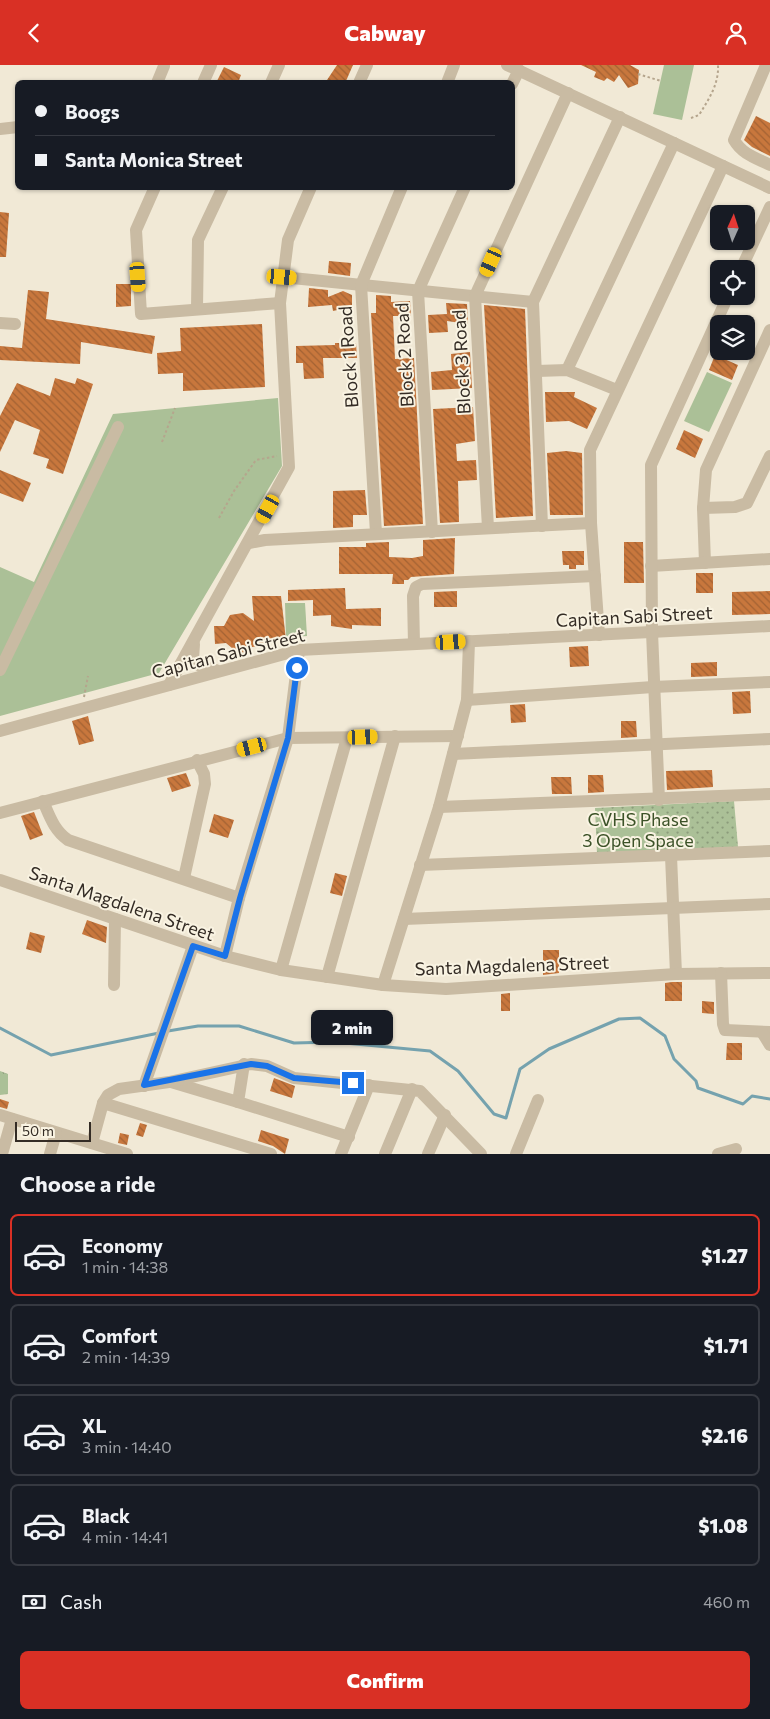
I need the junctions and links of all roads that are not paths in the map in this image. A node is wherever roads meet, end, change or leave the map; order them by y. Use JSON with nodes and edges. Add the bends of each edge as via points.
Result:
{"nodes":[{"id":1,"x":211,"y":65,"type":"edge"},
{"id":2,"x":279,"y":65,"type":"edge"},
{"id":3,"x":367,"y":65,"type":"edge"},
{"id":4,"x":454,"y":65,"type":"edge"},
{"id":5,"x":766,"y":65,"type":"edge"},
{"id":6,"x":164,"y":66,"type":"edge"},
{"id":7,"x":513,"y":68,"type":"edge"},
{"id":8,"x":158,"y":80,"type":"edge"},
{"id":9,"x":204,"y":80,"type":"edge"},
{"id":10,"x":272,"y":80,"type":"edge"},
{"id":11,"x":360,"y":80,"type":"edge"},
{"id":12,"x":448,"y":80,"type":"edge"},
{"id":13,"x":568,"y":93,"type":"junction"},
{"id":14,"x":620,"y":117,"type":"junction"},
{"id":15,"x":15,"y":127,"type":"edge"},
{"id":16,"x":0,"y":129,"type":"edge"},
{"id":17,"x":674,"y":143,"type":"junction"},
{"id":18,"x":770,"y":165,"type":"edge"},
{"id":19,"x":723,"y":166,"type":"junction"},
{"id":20,"x":770,"y":188,"type":"edge"},
{"id":21,"x":154,"y":190,"type":"edge"},
{"id":22,"x":221,"y":190,"type":"edge"},
{"id":23,"x":310,"y":190,"type":"edge"},
{"id":24,"x":401,"y":190,"type":"edge"},
{"id":25,"x":464,"y":190,"type":"edge"},
{"id":26,"x":770,"y":207,"type":"edge"},
{"id":27,"x":745,"y":260,"type":"edge"},
{"id":28,"x":282,"y":277,"type":"junction"},
{"id":29,"x":361,"y":285,"type":"junction"},
{"id":30,"x":418,"y":291,"type":"junction"},
{"id":31,"x":475,"y":296,"type":"junction"},
{"id":32,"x":533,"y":302,"type":"junction"},
{"id":33,"x":280,"y":303,"type":"junction"},
{"id":34,"x":724,"y":305,"type":"edge"},
{"id":35,"x":197,"y":308,"type":"junction"},
{"id":36,"x":0,"y":323,"type":"edge"},
{"id":37,"x":15,"y":324,"type":"dead end"},
{"id":38,"x":770,"y":331,"type":"edge"},
{"id":39,"x":567,"y":370,"type":"junction"},
{"id":40,"x":537,"y":371,"type":"junction"},
{"id":41,"x":618,"y":390,"type":"junction"},
{"id":42,"x":118,"y":427,"type":"dead end"},
{"id":43,"x":770,"y":456,"type":"edge"},
{"id":44,"x":703,"y":508,"type":"junction"},
{"id":45,"x":591,"y":523,"type":"junction"},
{"id":46,"x":542,"y":525,"type":"junction"},
{"id":47,"x":488,"y":528,"type":"junction"},
{"id":48,"x":432,"y":532,"type":"junction"},
{"id":49,"x":376,"y":533,"type":"junction"},
{"id":50,"x":249,"y":543,"type":"junction"},
{"id":51,"x":770,"y":559,"type":"edge"},
{"id":52,"x":705,"y":563,"type":"junction"},
{"id":53,"x":651,"y":566,"type":"junction"},
{"id":54,"x":595,"y":576,"type":"junction"},
{"id":55,"x":770,"y":627,"type":"edge"},
{"id":56,"x":652,"y":632,"type":"junction"},
{"id":57,"x":600,"y":635,"type":"junction"},
{"id":58,"x":196,"y":637,"type":"junction"},
{"id":59,"x":469,"y":641,"type":"junction"},
{"id":60,"x":414,"y":644,"type":"junction"},
{"id":61,"x":299,"y":650,"type":"junction"},
{"id":62,"x":0,"y":670,"type":"edge"},
{"id":63,"x":224,"y":670,"type":"junction"},
{"id":64,"x":770,"y":683,"type":"edge"},
{"id":65,"x":169,"y":685,"type":"junction"},
{"id":66,"x":653,"y":687,"type":"junction"},
{"id":67,"x":467,"y":700,"type":"junction"},
{"id":68,"x":0,"y":731,"type":"edge"},
{"id":69,"x":395,"y":736,"type":"junction"},
{"id":70,"x":458,"y":736,"type":"junction"},
{"id":71,"x":288,"y":738,"type":"junction"},
{"id":72,"x":347,"y":738,"type":"junction"},
{"id":73,"x":770,"y":739,"type":"edge"},
{"id":74,"x":657,"y":744,"type":"junction"},
{"id":75,"x":453,"y":755,"type":"junction"},
{"id":76,"x":197,"y":760,"type":"junction"},
{"id":77,"x":770,"y":794,"type":"edge"},
{"id":78,"x":660,"y":800,"type":"junction"},
{"id":79,"x":43,"y":801,"type":"junction"},
{"id":80,"x":439,"y":807,"type":"junction"},
{"id":81,"x":0,"y":813,"type":"edge"},
{"id":82,"x":770,"y":851,"type":"edge"},
{"id":83,"x":671,"y":856,"type":"junction"},
{"id":84,"x":420,"y":865,"type":"junction"},
{"id":85,"x":184,"y":878,"type":"junction"},
{"id":86,"x":0,"y":880,"type":"edge"},
{"id":87,"x":240,"y":898,"type":"junction"},
{"id":88,"x":770,"y":904,"type":"edge"},
{"id":89,"x":674,"y":909,"type":"junction"},
{"id":90,"x":115,"y":919,"type":"junction"},
{"id":91,"x":404,"y":919,"type":"junction"},
{"id":92,"x":193,"y":946,"type":"junction"},
{"id":93,"x":225,"y":956,"type":"junction"},
{"id":94,"x":281,"y":970,"type":"junction"},
{"id":95,"x":721,"y":973,"type":"junction"},
{"id":96,"x":770,"y":973,"type":"edge"},
{"id":97,"x":676,"y":974,"type":"junction"},
{"id":98,"x":327,"y":977,"type":"junction"},
{"id":99,"x":114,"y":985,"type":"dead end"},
{"id":100,"x":383,"y":985,"type":"junction"},
{"id":101,"x":766,"y":1032,"type":"edge"},
{"id":102,"x":770,"y":1045,"type":"edge"},
{"id":103,"x":244,"y":1065,"type":"junction"},
{"id":104,"x":169,"y":1082,"type":"junction"},
{"id":105,"x":144,"y":1085,"type":"junction"},
{"id":106,"x":369,"y":1085,"type":"junction"},
{"id":107,"x":412,"y":1089,"type":"junction"},
{"id":108,"x":538,"y":1100,"type":"dead end"},
{"id":109,"x":238,"y":1102,"type":"junction"},
{"id":110,"x":103,"y":1103,"type":"junction"},
{"id":111,"x":445,"y":1115,"type":"junction"},
{"id":112,"x":6,"y":1117,"type":"edge"},
{"id":113,"x":56,"y":1133,"type":"junction"},
{"id":114,"x":349,"y":1137,"type":"junction"},
{"id":115,"x":92,"y":1143,"type":"junction"},
{"id":116,"x":736,"y":1149,"type":"dead end"},
{"id":117,"x":477,"y":1152,"type":"edge"},
{"id":118,"x":2,"y":1154,"type":"edge"},
{"id":119,"x":50,"y":1154,"type":"edge"},
{"id":120,"x":127,"y":1154,"type":"edge"},
{"id":121,"x":271,"y":1154,"type":"edge"},
{"id":122,"x":341,"y":1154,"type":"edge"},
{"id":123,"x":385,"y":1154,"type":"edge"},
{"id":124,"x":428,"y":1154,"type":"edge"},
{"id":125,"x":516,"y":1154,"type":"edge"},
{"id":126,"x":718,"y":1154,"type":"edge"}],
"edges":[{"from":1,"to":9,"type":"street"},
{"from":2,"to":10,"type":"street"},
{"from":3,"to":11,"type":"street"},
{"from":4,"to":12,"type":"street"},
{"from":5,"to":18,"type":"street","via":[[734,140],[748,154]]},
{"from":6,"to":8,"type":"street"},
{"from":7,"to":13,"type":"street"},
{"from":13,"to":14,"type":"street"},
{"from":13,"to":31,"type":"street","name":"Block 3 Road"},
{"from":14,"to":17,"type":"street"},
{"from":14,"to":32,"type":"street"},
{"from":15,"to":16,"type":"street"},
{"from":17,"to":19,"type":"street"},
{"from":17,"to":39,"type":"street"},
{"from":19,"to":20,"type":"street"},
{"from":19,"to":41,"type":"street"},
{"from":21,"to":35,"type":"street","via":[[136,230],[141,314]]},
{"from":22,"to":35,"type":"street","via":[[198,240]]},
{"from":23,"to":28,"type":"street","via":[[288,240]]},
{"from":24,"to":29,"type":"street","name":"Block 1 Road"},
{"from":25,"to":30,"type":"street","name":"Block 2 Road"},
{"from":26,"to":27,"type":"street"},
{"from":28,"to":29,"type":"street"},
{"from":28,"to":33,"type":"street"},
{"from":29,"to":30,"type":"street"},
{"from":29,"to":49,"type":"street","name":"Block 1 Road"},
{"from":30,"to":31,"type":"street"},
{"from":30,"to":48,"type":"street","name":"Block 2 Road"},
{"from":31,"to":32,"type":"street"},
{"from":31,"to":47,"type":"street","name":"Block 3 Road"},
{"from":32,"to":40,"type":"street"},
{"from":33,"to":35,"type":"street"},
{"from":33,"to":50,"type":"street","via":[[290,455],[286,475]]},
{"from":34,"to":53,"type":"street","via":[[651,465]]},
{"from":36,"to":37,"type":"street"},
{"from":38,"to":44,"type":"street","via":[[706,470]]},
{"from":39,"to":40,"type":"street"},
{"from":39,"to":41,"type":"street"},
{"from":40,"to":46,"type":"street"},
{"from":41,"to":45,"type":"street","via":[[590,451]]},
{"from":42,"to":62,"type":"street"},
{"from":43,"to":44,"type":"street","via":[[747,503],[735,507]]},
{"from":44,"to":52,"type":"street"},
{"from":45,"to":46,"type":"street"},
{"from":45,"to":54,"type":"street"},
{"from":46,"to":47,"type":"street"},
{"from":47,"to":48,"type":"street"},
{"from":48,"to":49,"type":"street"},
{"from":49,"to":50,"type":"street","via":[[265,539]]},
{"from":50,"to":58,"type":"street"},
{"from":51,"to":52,"type":"street"},
{"from":52,"to":53,"type":"street"},
{"from":53,"to":56,"type":"street"},
{"from":54,"to":57,"type":"street"},
{"from":54,"to":60,"type":"street","via":[[422,585],[414,591]]},
{"from":55,"to":56,"type":"street","name":"Capitan Sabi Street"},
{"from":56,"to":57,"type":"street","name":"Capitan Sabi Street"},
{"from":56,"to":66,"type":"street"},
{"from":57,"to":59,"type":"street","name":"Capitan Sabi Street"},
{"from":58,"to":63,"type":"street","via":[[193,659],[206,668]]},
{"from":58,"to":65,"type":"street"},
{"from":59,"to":60,"type":"street","name":"Capitan Sabi Street"},
{"from":59,"to":67,"type":"street"},
{"from":60,"to":61,"type":"street","name":"Capitan Sabi Street"},
{"from":61,"to":63,"type":"street","name":"Capitan Sabi Street"},
{"from":61,"to":71,"type":"street"},
{"from":63,"to":65,"type":"street","name":"Capitan Sabi Street"},
{"from":64,"to":66,"type":"street"},
{"from":65,"to":68,"type":"street","name":"Capitan Sabi Street"},
{"from":66,"to":67,"type":"street"},
{"from":66,"to":74,"type":"street"},
{"from":67,"to":70,"type":"street"},
{"from":69,"to":70,"type":"street"},
{"from":69,"to":72,"type":"street"},
{"from":69,"to":98,"type":"street"},
{"from":70,"to":75,"type":"street"},
{"from":71,"to":72,"type":"street"},
{"from":71,"to":76,"type":"street"},
{"from":71,"to":87,"type":"street"},
{"from":72,"to":94,"type":"street"},
{"from":73,"to":74,"type":"street"},
{"from":74,"to":75,"type":"street"},
{"from":74,"to":78,"type":"street"},
{"from":75,"to":80,"type":"street"},
{"from":76,"to":79,"type":"street"},
{"from":76,"to":85,"type":"street","via":[[205,784]]},
{"from":77,"to":78,"type":"street"},
{"from":78,"to":80,"type":"street"},
{"from":79,"to":81,"type":"street"},
{"from":79,"to":85,"type":"street","via":[[58,833],[68,840]]},
{"from":80,"to":84,"type":"street"},
{"from":82,"to":83,"type":"street"},
{"from":83,"to":84,"type":"street"},
{"from":83,"to":89,"type":"street"},
{"from":84,"to":91,"type":"street"},
{"from":85,"to":87,"type":"street"},
{"from":86,"to":90,"type":"street","name":"Santa Magdalena Street"},
{"from":87,"to":93,"type":"street"},
{"from":88,"to":89,"type":"street"},
{"from":89,"to":91,"type":"street"},
{"from":89,"to":97,"type":"street"},
{"from":90,"to":92,"type":"street","name":"Santa Magdalena Street"},
{"from":90,"to":99,"type":"street"},
{"from":91,"to":100,"type":"street"},
{"from":92,"to":93,"type":"street","name":"Santa Magdalena Street"},
{"from":92,"to":105,"type":"street"},
{"from":93,"to":94,"type":"street","name":"Santa Magdalena Street"},
{"from":94,"to":98,"type":"street","name":"Santa Magdalena Street"},
{"from":95,"to":96,"type":"street","name":"Santa Magdalena Street"},
{"from":95,"to":97,"type":"street","name":"Santa Magdalena Street"},
{"from":95,"to":101,"type":"street","via":[[725,1030]]},
{"from":97,"to":100,"type":"street","name":"Santa Magdalena Street","via":[[446,989]]},
{"from":98,"to":100,"type":"street","name":"Santa Magdalena Street"},
{"from":101,"to":102,"type":"street"},
{"from":103,"to":104,"type":"street"},
{"from":103,"to":106,"type":"street","via":[[267,1066],[294,1078]]},
{"from":103,"to":109,"type":"street"},
{"from":104,"to":105,"type":"street"},
{"from":104,"to":109,"type":"street"},
{"from":105,"to":110,"type":"street","via":[[113,1091]]},
{"from":106,"to":107,"type":"street"},
{"from":106,"to":114,"type":"street"},
{"from":107,"to":111,"type":"street","via":[[428,1097]]},
{"from":107,"to":123,"type":"street"},
{"from":108,"to":125,"type":"street"},
{"from":109,"to":114,"type":"street"},
{"from":110,"to":115,"type":"street"},
{"from":110,"to":121,"type":"street"},
{"from":111,"to":117,"type":"street"},
{"from":111,"to":124,"type":"street"},
{"from":112,"to":113,"type":"street"},
{"from":112,"to":118,"type":"street"},
{"from":113,"to":115,"type":"street"},
{"from":113,"to":119,"type":"street"},
{"from":114,"to":122,"type":"street"},
{"from":115,"to":120,"type":"street"},
{"from":116,"to":126,"type":"street"}]}
